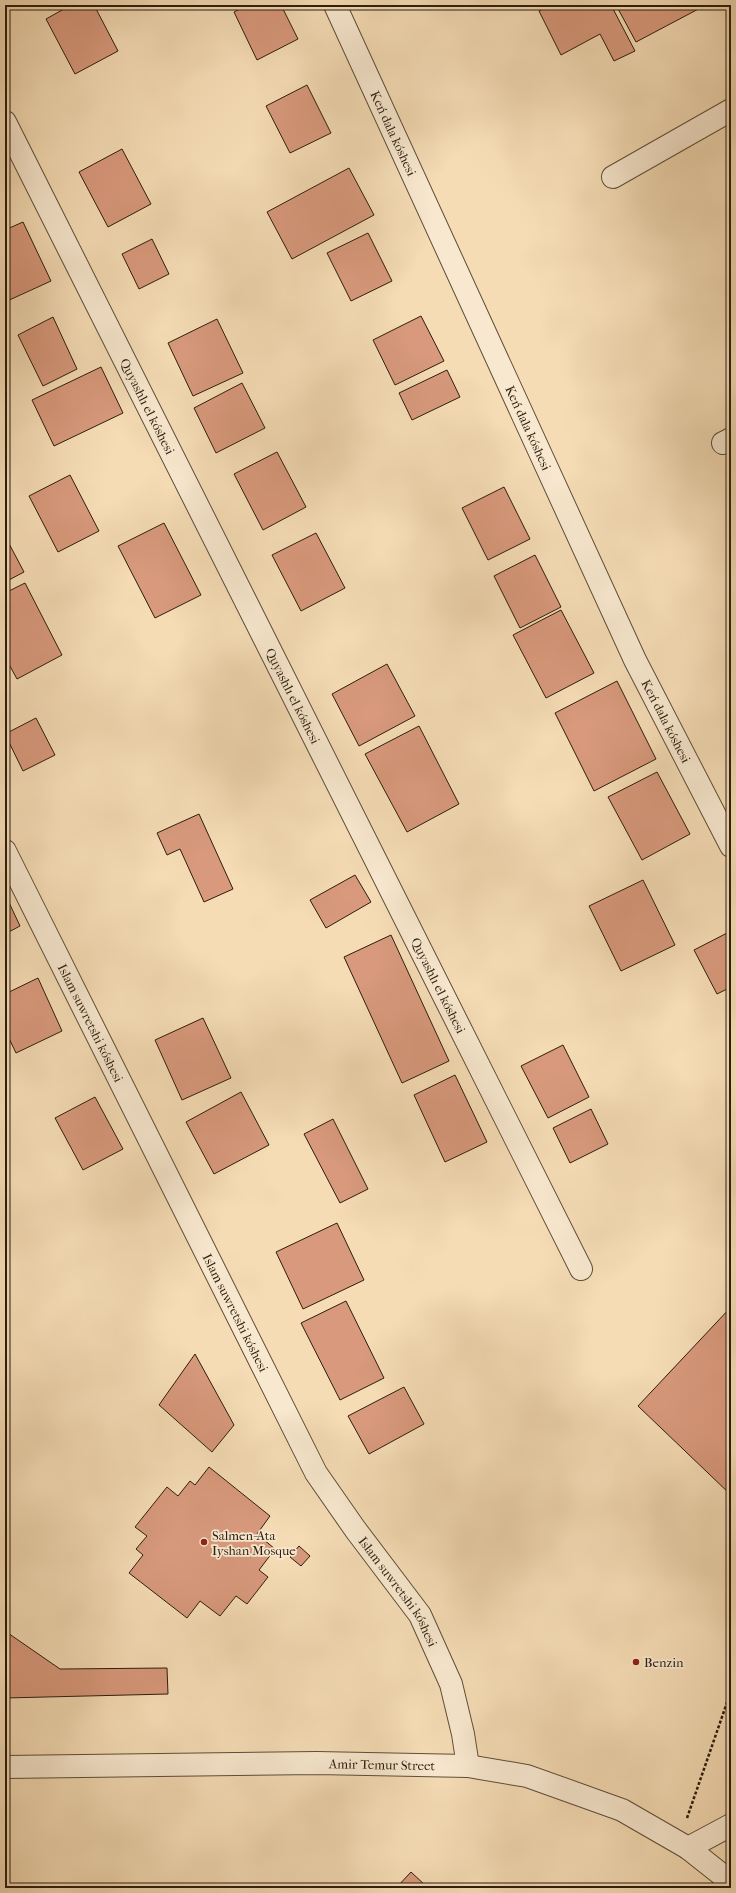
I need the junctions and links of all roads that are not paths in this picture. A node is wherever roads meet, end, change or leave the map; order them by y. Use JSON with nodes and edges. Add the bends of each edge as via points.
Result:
{"nodes":[{"id":1,"x":335,"y":5,"type":"edge"},
{"id":2,"x":731,"y":110,"type":"edge"},
{"id":3,"x":5,"y":122,"type":"edge"},
{"id":4,"x":613,"y":177,"type":"dead end"},
{"id":5,"x":731,"y":846,"type":"edge"},
{"id":6,"x":5,"y":851,"type":"edge"},
{"id":7,"x":581,"y":1269,"type":"dead end"},
{"id":8,"x":468,"y":1766,"type":"junction"},
{"id":9,"x":5,"y":1767,"type":"edge"},
{"id":10,"x":731,"y":1825,"type":"edge"},
{"id":11,"x":688,"y":1848,"type":"junction"},
{"id":12,"x":731,"y":1882,"type":"edge"}],
"edges":[{"from":1,"to":5,"type":"street","name":"Keń dala kóshesi","via":[[635,660]]},
{"from":2,"to":4,"type":"street"},
{"from":3,"to":7,"type":"street","name":"Quyashlı el kóshesi"},
{"from":6,"to":8,"type":"street","name":"Islam suwretshi kóshesi","via":[[316,1473],[420,1615],[452,1684]]},
{"from":8,"to":9,"type":"street","name":"Amir Temur Street","via":[[318,1763]]},
{"from":8,"to":11,"type":"street","name":"Amir Temur Street","via":[[527,1776],[622,1810]]},
{"from":10,"to":11,"type":"street"},
{"from":11,"to":12,"type":"street","name":"Amir Temur Street"}]}
